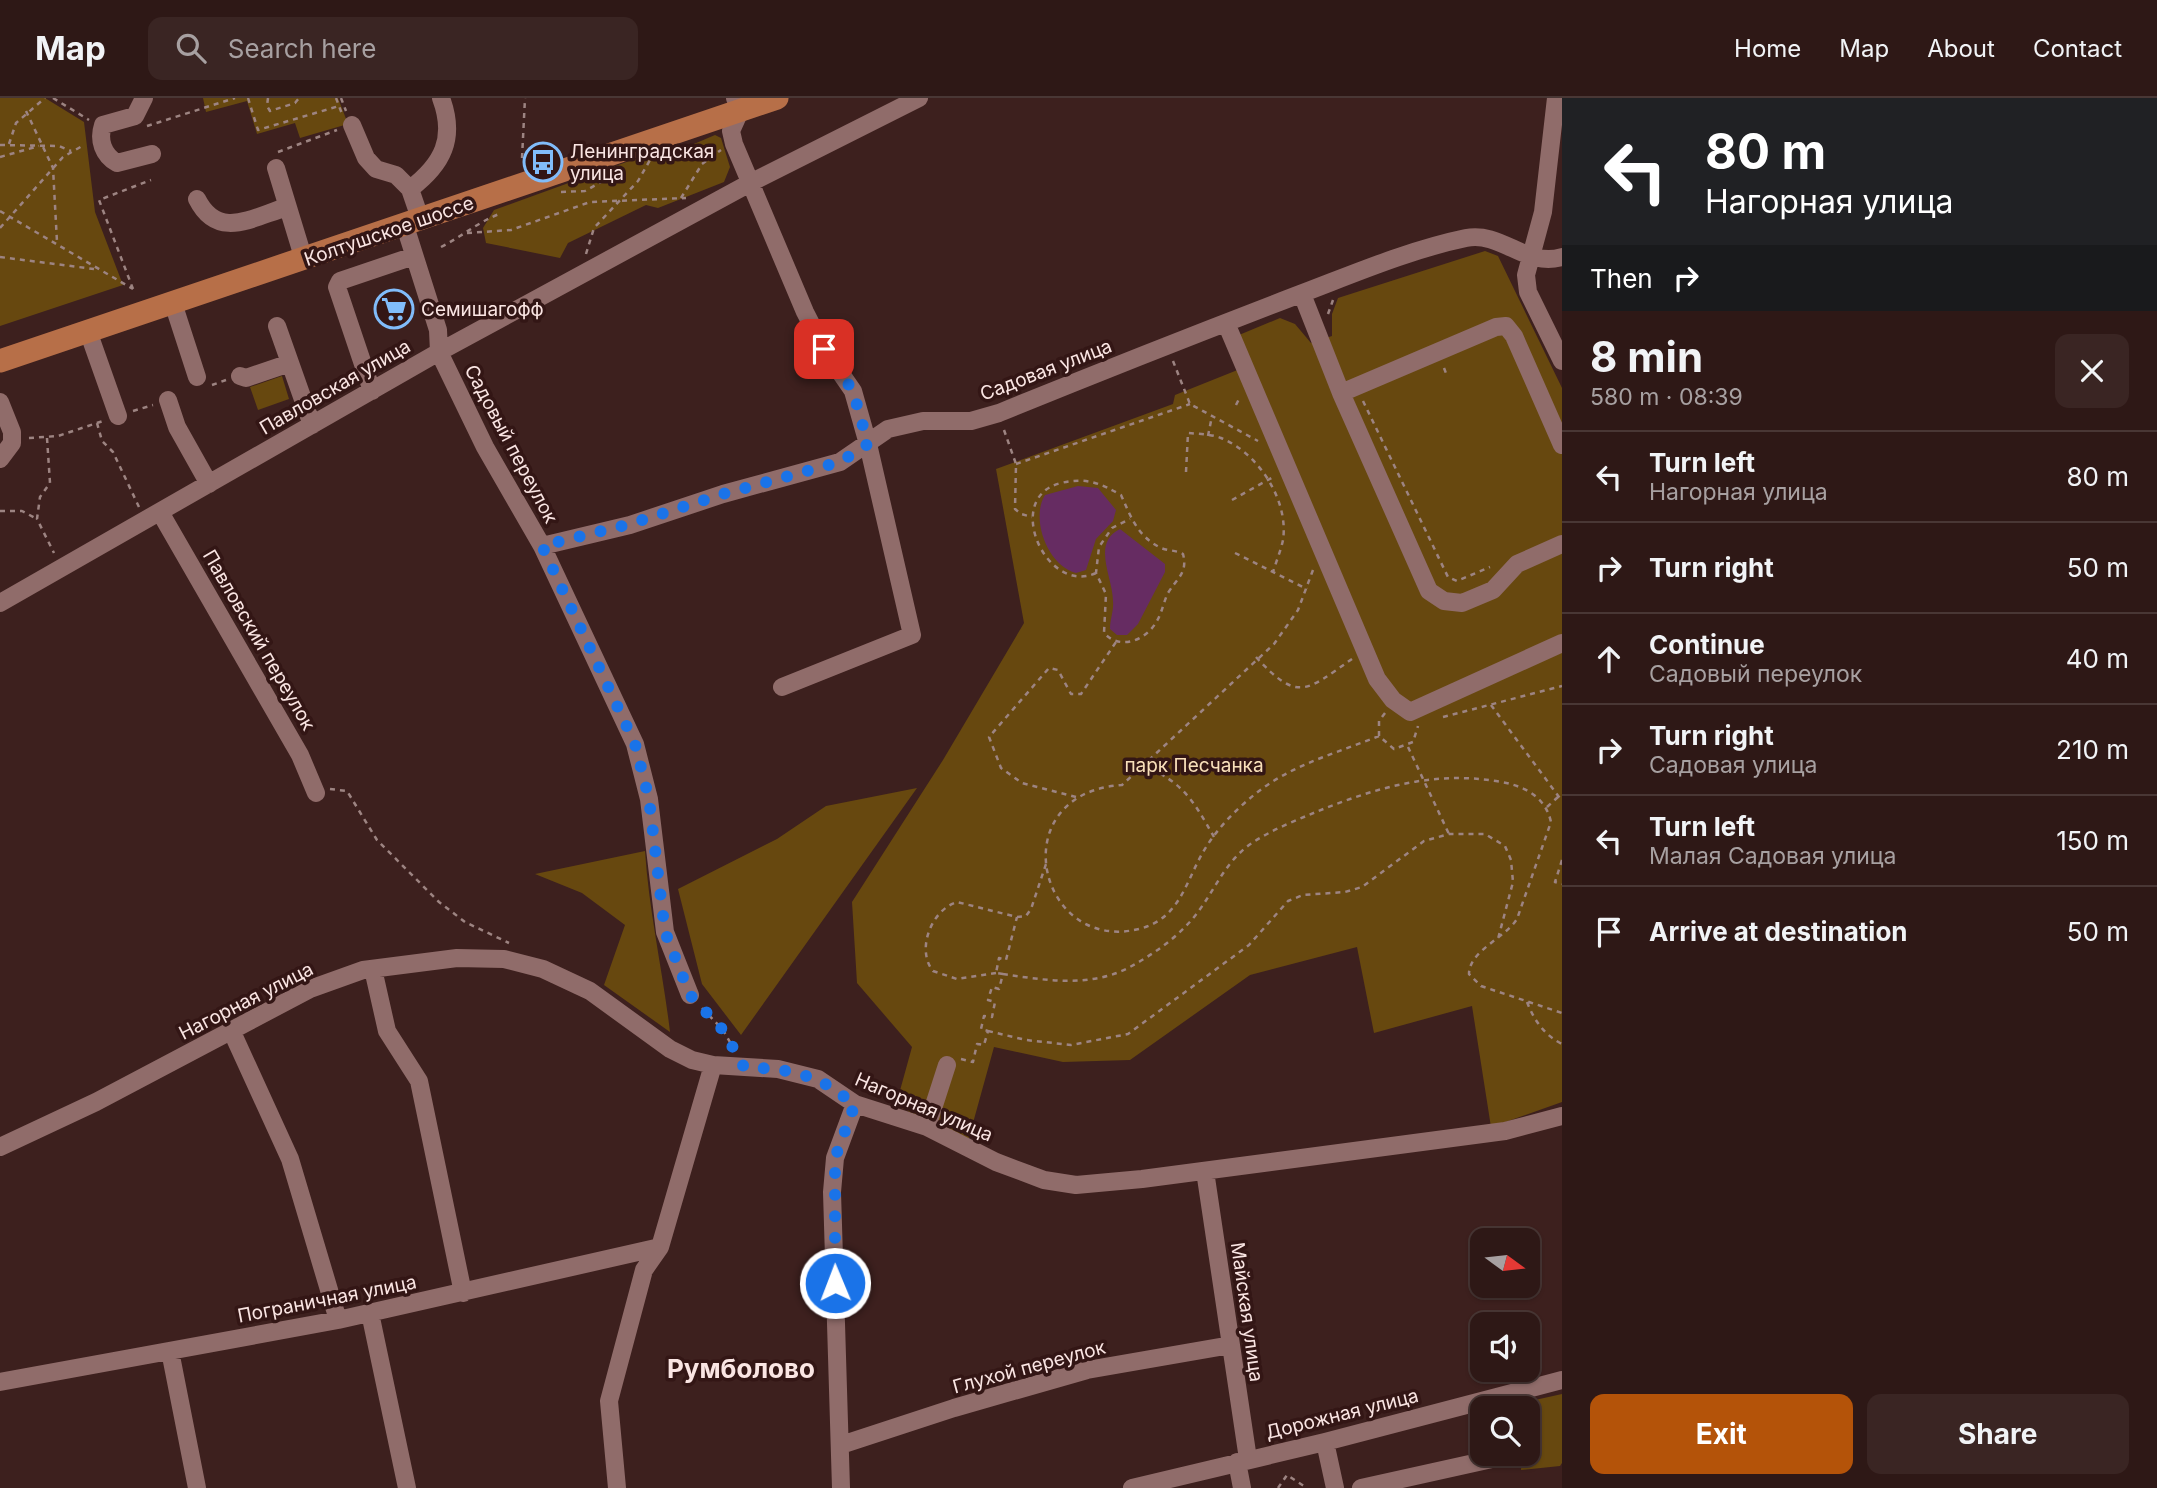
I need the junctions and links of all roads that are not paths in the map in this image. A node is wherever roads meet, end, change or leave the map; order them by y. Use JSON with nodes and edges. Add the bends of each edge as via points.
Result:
{"nodes":[{"id":1,"x":145,"y":98,"type":"edge"},
{"id":2,"x":441,"y":98,"type":"edge"},
{"id":3,"x":777,"y":98,"type":"edge"},
{"id":4,"x":919,"y":98,"type":"edge"},
{"id":5,"x":1556,"y":98,"type":"edge"},
{"id":6,"x":738,"y":104,"type":"edge"},
{"id":7,"x":352,"y":125,"type":"road end"},
{"id":8,"x":152,"y":154,"type":"dead end"},
{"id":9,"x":276,"y":168,"type":"road end"},
{"id":10,"x":750,"y":183,"type":"junction"},
{"id":11,"x":410,"y":189,"type":"junction"},
{"id":12,"x":197,"y":200,"type":"dead end"},
{"id":13,"x":287,"y":207,"type":"junction"},
{"id":14,"x":413,"y":223,"type":"junction"},
{"id":15,"x":414,"y":256,"type":"junction"},
{"id":16,"x":1530,"y":257,"type":"junction"},
{"id":17,"x":1562,"y":257,"type":"edge"},
{"id":18,"x":304,"y":260,"type":"junction"},
{"id":19,"x":1302,"y":294,"type":"junction"},
{"id":20,"x":173,"y":303,"type":"junction"},
{"id":21,"x":1226,"y":323,"type":"junction"},
{"id":22,"x":278,"y":326,"type":"dead end"},
{"id":23,"x":88,"y":331,"type":"junction"},
{"id":24,"x":439,"y":352,"type":"junction"},
{"id":25,"x":0,"y":361,"type":"edge"},
{"id":26,"x":1562,"y":361,"type":"edge"},
{"id":27,"x":290,"y":363,"type":"junction"},
{"id":28,"x":240,"y":376,"type":"dead end"},
{"id":29,"x":197,"y":377,"type":"dead end"},
{"id":30,"x":372,"y":391,"type":"junction"},
{"id":31,"x":1341,"y":393,"type":"junction"},
{"id":32,"x":167,"y":400,"type":"dead end"},
{"id":33,"x":0,"y":402,"type":"edge"},
{"id":34,"x":118,"y":416,"type":"dead end"},
{"id":35,"x":312,"y":425,"type":"junction"},
{"id":36,"x":868,"y":444,"type":"junction"},
{"id":37,"x":1562,"y":445,"type":"edge"},
{"id":38,"x":0,"y":459,"type":"edge"},
{"id":39,"x":209,"y":484,"type":"junction"},
{"id":40,"x":153,"y":516,"type":"junction"},
{"id":41,"x":1562,"y":544,"type":"edge"},
{"id":42,"x":542,"y":546,"type":"junction"},
{"id":43,"x":0,"y":603,"type":"edge"},
{"id":44,"x":1562,"y":643,"type":"edge"},
{"id":45,"x":782,"y":687,"type":"dead end"},
{"id":46,"x":314,"y":789,"type":"road end"},
{"id":47,"x":373,"y":969,"type":"junction"},
{"id":48,"x":690,"y":995,"type":"road end"},
{"id":49,"x":232,"y":1032,"type":"junction"},
{"id":50,"x":713,"y":1065,"type":"junction"},
{"id":51,"x":947,"y":1065,"type":"road end"},
{"id":52,"x":855,"y":1104,"type":"junction"},
{"id":53,"x":1562,"y":1116,"type":"edge"},
{"id":54,"x":927,"y":1127,"type":"junction"},
{"id":55,"x":0,"y":1147,"type":"edge"},
{"id":56,"x":1205,"y":1171,"type":"junction"},
{"id":57,"x":660,"y":1247,"type":"junction"},
{"id":58,"x":463,"y":1293,"type":"junction"},
{"id":59,"x":370,"y":1313,"type":"junction"},
{"id":60,"x":338,"y":1320,"type":"junction"},
{"id":61,"x":1231,"y":1345,"type":"junction"},
{"id":62,"x":170,"y":1351,"type":"junction"},
{"id":63,"x":1562,"y":1380,"type":"edge"},
{"id":64,"x":0,"y":1382,"type":"edge"},
{"id":65,"x":1325,"y":1442,"type":"junction"},
{"id":66,"x":841,"y":1445,"type":"junction"},
{"id":67,"x":1242,"y":1461,"type":"junction"},
{"id":68,"x":1470,"y":1464,"type":"edge"},
{"id":69,"x":197,"y":1488,"type":"edge"},
{"id":70,"x":407,"y":1488,"type":"edge"},
{"id":71,"x":617,"y":1488,"type":"edge"},
{"id":72,"x":841,"y":1488,"type":"edge"},
{"id":73,"x":1132,"y":1488,"type":"edge"},
{"id":74,"x":1242,"y":1488,"type":"edge"},
{"id":75,"x":1335,"y":1488,"type":"edge"},
{"id":76,"x":1360,"y":1488,"type":"edge"}],
"edges":[{"from":1,"to":8,"type":"street","via":[[135,116],[102,132],[108,158],[117,163]]},
{"from":2,"to":11,"type":"street","via":[[448,139],[430,174]]},
{"from":3,"to":6,"type":"main road","name":"Колтушское шоссе"},
{"from":4,"to":10,"type":"street","name":"Павловская улица"},
{"from":5,"to":16,"type":"street","via":[[1543,212]]},
{"from":6,"to":10,"type":"street","via":[[731,131]]},
{"from":6,"to":14,"type":"main road","name":"Колтушское шоссе"},
{"from":7,"to":11,"type":"street","via":[[366,158]]},
{"from":9,"to":13,"type":"street"},
{"from":10,"to":24,"type":"street","name":"Павловская улица"},
{"from":10,"to":36,"type":"street","via":[[805,313],[853,391]]},
{"from":11,"to":14,"type":"street","name":"Садовый переулок"},
{"from":12,"to":13,"type":"street","via":[[204,214],[230,225]]},
{"from":13,"to":18,"type":"street"},
{"from":14,"to":15,"type":"street","name":"Садовый переулок"},
{"from":14,"to":18,"type":"main road","name":"Колтушское шоссе"},
{"from":15,"to":24,"type":"street","name":"Садовый переулок","via":[[438,330]]},
{"from":15,"to":30,"type":"street","via":[[340,281],[337,287]]},
{"from":16,"to":17,"type":"street","name":"Садовая улица"},
{"from":16,"to":19,"type":"street","name":"Садовая улица","via":[[1494,240],[1469,237]]},
{"from":16,"to":26,"type":"street","via":[[1528,292]]},
{"from":18,"to":20,"type":"main road","name":"Колтушское шоссе"},
{"from":19,"to":21,"type":"street","name":"Садовая улица"},
{"from":19,"to":31,"type":"street"},
{"from":20,"to":23,"type":"main road","name":"Колтушское шоссе"},
{"from":20,"to":29,"type":"street"},
{"from":21,"to":36,"type":"street","name":"Садовая улица","via":[[999,413],[971,421],[923,421],[888,429]]},
{"from":21,"to":44,"type":"street","via":[[1377,679],[1406,710]]},
{"from":22,"to":27,"type":"street"},
{"from":23,"to":25,"type":"main road","name":"Колтушское шоссе"},
{"from":23,"to":34,"type":"street"},
{"from":24,"to":30,"type":"street","name":"Павловская улица"},
{"from":24,"to":42,"type":"street","name":"Садовый переулок","via":[[485,447]]},
{"from":27,"to":28,"type":"street"},
{"from":27,"to":35,"type":"street"},
{"from":30,"to":35,"type":"street","name":"Павловская улица"},
{"from":31,"to":37,"type":"street","via":[[1506,326]]},
{"from":31,"to":41,"type":"street","via":[[1429,591],[1437,598],[1462,603],[1493,590],[1517,564]]},
{"from":32,"to":39,"type":"street"},
{"from":33,"to":38,"type":"street","via":[[12,432],[12,443]]},
{"from":35,"to":39,"type":"street","name":"Павловская улица"},
{"from":36,"to":42,"type":"street","name":"Садовая улица","via":[[840,462]]},
{"from":36,"to":45,"type":"street","via":[[912,635]]},
{"from":39,"to":40,"type":"street","name":"Павловская улица"},
{"from":40,"to":43,"type":"street","name":"Павловская улица"},
{"from":40,"to":46,"type":"street","name":"Павловский переулок","via":[[300,755]]},
{"from":42,"to":48,"type":"street","name":"Садовый переулок","via":[[635,744],[649,799],[665,932]]},
{"from":47,"to":49,"type":"street","name":"Нагорная улица","via":[[310,989]]},
{"from":47,"to":50,"type":"street","name":"Нагорная улица","via":[[457,958],[504,959],[543,969],[590,991],[670,1049]]},
{"from":47,"to":58,"type":"street","via":[[387,1031],[419,1081]]},
{"from":49,"to":55,"type":"street","name":"Нагорная улица"},
{"from":49,"to":60,"type":"street","via":[[290,1159]]},
{"from":50,"to":52,"type":"street","name":"Нагорная улица","via":[[778,1069],[818,1079]]},
{"from":50,"to":57,"type":"street"},
{"from":51,"to":54,"type":"street"},
{"from":52,"to":54,"type":"street","name":"Нагорная улица"},
{"from":52,"to":66,"type":"street","via":[[835,1158],[832,1192]]},
{"from":53,"to":56,"type":"street","name":"Нагорная улица","via":[[1505,1131]]},
{"from":54,"to":56,"type":"street","name":"Нагорная улица","via":[[1044,1180],[1100,1184]]},
{"from":56,"to":61,"type":"street","name":"Майская улица"},
{"from":57,"to":58,"type":"street","name":"Пограничная улица"},
{"from":57,"to":71,"type":"street","via":[[643,1270],[609,1401]]},
{"from":58,"to":59,"type":"street","name":"Пограничная улица"},
{"from":59,"to":60,"type":"street","name":"Пограничная улица"},
{"from":59,"to":70,"type":"street"},
{"from":60,"to":62,"type":"street","name":"Пограничная улица"},
{"from":61,"to":66,"type":"street","name":"Глухой переулок","via":[[1087,1370]]},
{"from":61,"to":67,"type":"street","name":"Майская улица"},
{"from":62,"to":64,"type":"street","name":"Пограничная улица"},
{"from":62,"to":69,"type":"street"},
{"from":63,"to":65,"type":"street","name":"Дорожная улица"},
{"from":65,"to":67,"type":"street","name":"Дорожная улица"},
{"from":65,"to":75,"type":"street"},
{"from":66,"to":72,"type":"street"},
{"from":67,"to":73,"type":"street","name":"Дорожная улица"},
{"from":67,"to":74,"type":"street","name":"Майская улица"},
{"from":68,"to":76,"type":"street"}]}
